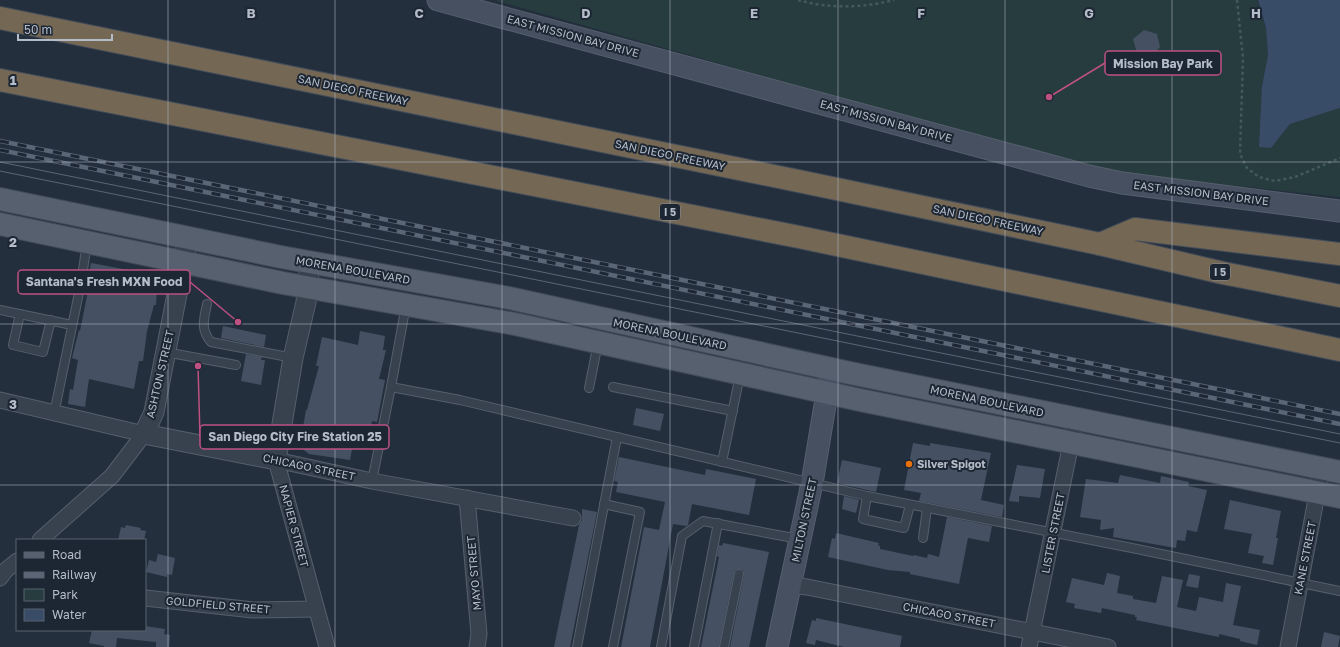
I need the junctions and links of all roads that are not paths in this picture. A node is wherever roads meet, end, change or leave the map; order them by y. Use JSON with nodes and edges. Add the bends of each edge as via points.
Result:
{"nodes":[{"id":1,"x":438,"y":0,"type":"edge"},
{"id":2,"x":0,"y":18,"type":"edge"},
{"id":3,"x":0,"y":80,"type":"edge"},
{"id":4,"x":0,"y":199,"type":"edge"},
{"id":5,"x":1340,"y":211,"type":"edge"},
{"id":6,"x":0,"y":224,"type":"edge"},
{"id":7,"x":188,"y":238,"type":"junction"},
{"id":8,"x":88,"y":242,"type":"junction"},
{"id":9,"x":1100,"y":244,"type":"junction"},
{"id":10,"x":1340,"y":254,"type":"edge"},
{"id":11,"x":184,"y":262,"type":"junction"},
{"id":12,"x":310,"y":262,"type":"junction"},
{"id":13,"x":307,"y":286,"type":"junction"},
{"id":14,"x":1340,"y":296,"type":"edge"},
{"id":15,"x":207,"y":304,"type":"dead end"},
{"id":16,"x":407,"y":305,"type":"junction"},
{"id":17,"x":0,"y":310,"type":"edge"},
{"id":18,"x":20,"y":314,"type":"junction"},
{"id":19,"x":51,"y":320,"type":"junction"},
{"id":20,"x":72,"y":325,"type":"junction"},
{"id":21,"x":598,"y":343,"type":"junction"},
{"id":22,"x":1340,"y":350,"type":"edge"},
{"id":23,"x":165,"y":352,"type":"junction"},
{"id":24,"x":293,"y":358,"type":"junction"},
{"id":25,"x":236,"y":365,"type":"dead end"},
{"id":26,"x":832,"y":369,"type":"junction"},
{"id":27,"x":741,"y":374,"type":"junction"},
{"id":28,"x":391,"y":387,"type":"junction"},
{"id":29,"x":613,"y":387,"type":"dead end"},
{"id":30,"x":589,"y":388,"type":"dead end"},
{"id":31,"x":827,"y":393,"type":"junction"},
{"id":32,"x":0,"y":400,"type":"edge"},
{"id":33,"x":733,"y":411,"type":"junction"},
{"id":34,"x":54,"y":414,"type":"junction"},
{"id":35,"x":1076,"y":419,"type":"junction"},
{"id":36,"x":144,"y":434,"type":"junction"},
{"id":37,"x":617,"y":437,"type":"junction"},
{"id":38,"x":1071,"y":443,"type":"junction"},
{"id":39,"x":276,"y":460,"type":"junction"},
{"id":40,"x":722,"y":462,"type":"junction"},
{"id":41,"x":1331,"y":470,"type":"edge"},
{"id":42,"x":372,"y":481,"type":"junction"},
{"id":43,"x":812,"y":483,"type":"junction"},
{"id":44,"x":1318,"y":492,"type":"junction"},
{"id":45,"x":867,"y":496,"type":"junction"},
{"id":46,"x":1340,"y":497,"type":"edge"},
{"id":47,"x":467,"y":498,"type":"junction"},
{"id":48,"x":604,"y":504,"type":"junction"},
{"id":49,"x":910,"y":504,"type":"junction"},
{"id":50,"x":927,"y":508,"type":"junction"},
{"id":51,"x":573,"y":518,"type":"dead end"},
{"id":52,"x":718,"y":524,"type":"junction"},
{"id":53,"x":1053,"y":533,"type":"junction"},
{"id":54,"x":923,"y":538,"type":"dead end"},
{"id":55,"x":41,"y":539,"type":"edge"},
{"id":56,"x":799,"y":539,"type":"junction"},
{"id":57,"x":738,"y":574,"type":"dead end"},
{"id":58,"x":1300,"y":583,"type":"junction"},
{"id":59,"x":790,"y":585,"type":"junction"},
{"id":60,"x":1340,"y":591,"type":"edge"},
{"id":61,"x":146,"y":598,"type":"edge"},
{"id":62,"x":316,"y":609,"type":"junction"},
{"id":63,"x":1033,"y":632,"type":"junction"},
{"id":64,"x":327,"y":647,"type":"edge"},
{"id":65,"x":477,"y":647,"type":"edge"},
{"id":66,"x":577,"y":647,"type":"edge"},
{"id":67,"x":613,"y":647,"type":"edge"},
{"id":68,"x":661,"y":647,"type":"edge"},
{"id":69,"x":694,"y":647,"type":"edge"},
{"id":70,"x":724,"y":647,"type":"edge"},
{"id":71,"x":777,"y":647,"type":"edge"},
{"id":72,"x":1029,"y":647,"type":"edge"},
{"id":73,"x":1108,"y":647,"type":"edge"},
{"id":74,"x":1288,"y":647,"type":"edge"}],
"edges":[{"from":1,"to":5,"type":"main road","name":"EAST MISSION BAY DRIVE","via":[[1089,176],[1122,183]]},
{"from":2,"to":9,"type":"highway","name":"SAN DIEGO FREEWAY","number":"I 5"},
{"from":3,"to":22,"type":"highway","number":"I 5","via":[[791,236]]},
{"from":4,"to":7,"type":"main road","name":"MORENA BOULEVARD"},
{"from":6,"to":8,"type":"main road"},
{"from":7,"to":11,"type":"street","name":"ASHTON STREET"},
{"from":7,"to":12,"type":"main road","name":"MORENA BOULEVARD"},
{"from":8,"to":11,"type":"main road"},
{"from":8,"to":20,"type":"lane"},
{"from":9,"to":10,"type":"highway","via":[[1135,229]]},
{"from":9,"to":14,"type":"highway","name":"SAN DIEGO FREEWAY","number":"I 5","via":[[1223,273]]},
{"from":11,"to":13,"type":"main road"},
{"from":11,"to":23,"type":"street","name":"ASHTON STREET"},
{"from":12,"to":13,"type":"street","name":"NAPIER STREET"},
{"from":12,"to":26,"type":"main road","name":"MORENA BOULEVARD","via":[[509,298]]},
{"from":13,"to":16,"type":"main road"},
{"from":13,"to":24,"type":"street","name":"NAPIER STREET","via":[[306,302]]},
{"from":15,"to":24,"type":"lane","via":[[204,328],[211,342]]},
{"from":16,"to":21,"type":"main road","via":[[515,324]]},
{"from":16,"to":28,"type":"lane"},
{"from":17,"to":18,"type":"lane"},
{"from":18,"to":19,"type":"lane"},
{"from":18,"to":19,"type":"lane","via":[[13,345],[43,352]]},
{"from":19,"to":20,"type":"lane"},
{"from":20,"to":34,"type":"lane"},
{"from":21,"to":27,"type":"main road"},
{"from":21,"to":30,"type":"lane"},
{"from":23,"to":25,"type":"lane"},
{"from":23,"to":36,"type":"street","name":"ASHTON STREET","via":[[154,412]]},
{"from":24,"to":39,"type":"street","name":"NAPIER STREET"},
{"from":26,"to":31,"type":"main road","name":"MILTON STREET"},
{"from":26,"to":35,"type":"main road","name":"MORENA BOULEVARD"},
{"from":27,"to":31,"type":"main road"},
{"from":27,"to":33,"type":"lane"},
{"from":28,"to":37,"type":"lane","via":[[460,400]]},
{"from":28,"to":42,"type":"lane"},
{"from":29,"to":33,"type":"lane"},
{"from":31,"to":38,"type":"main road"},
{"from":31,"to":43,"type":"main road","name":"MILTON STREET"},
{"from":32,"to":34,"type":"street","name":"CHICAGO STREET"},
{"from":33,"to":40,"type":"lane"},
{"from":34,"to":36,"type":"street","name":"CHICAGO STREET"},
{"from":35,"to":38,"type":"street","name":"LISTER STREET"},
{"from":35,"to":41,"type":"main road","name":"MORENA BOULEVARD"},
{"from":36,"to":39,"type":"street","name":"CHICAGO STREET"},
{"from":36,"to":55,"type":"street","name":"ASHTON STREET","via":[[112,476]]},
{"from":37,"to":40,"type":"lane"},
{"from":37,"to":48,"type":"lane"},
{"from":38,"to":44,"type":"main road"},
{"from":38,"to":53,"type":"street","name":"LISTER STREET"},
{"from":39,"to":42,"type":"street","name":"CHICAGO STREET"},
{"from":39,"to":62,"type":"street","name":"NAPIER STREET"},
{"from":40,"to":43,"type":"lane"},
{"from":41,"to":44,"type":"street","name":"KANE STREET"},
{"from":42,"to":47,"type":"street","name":"CHICAGO STREET"},
{"from":43,"to":45,"type":"lane"},
{"from":43,"to":56,"type":"main road","name":"MILTON STREET"},
{"from":44,"to":46,"type":"main road"},
{"from":44,"to":58,"type":"street","name":"KANE STREET"},
{"from":45,"to":49,"type":"lane"},
{"from":45,"to":49,"type":"lane","via":[[863,519],[904,528]]},
{"from":47,"to":51,"type":"street","name":"CHICAGO STREET"},
{"from":47,"to":65,"type":"street","name":"MAYO STREET","via":[[479,634]]},
{"from":48,"to":66,"type":"lane"},
{"from":48,"to":67,"type":"lane","via":[[640,512]]},
{"from":49,"to":50,"type":"lane"},
{"from":50,"to":53,"type":"lane"},
{"from":50,"to":54,"type":"lane"},
{"from":52,"to":56,"type":"lane"},
{"from":52,"to":68,"type":"lane","via":[[703,521],[682,536]]},
{"from":52,"to":69,"type":"lane"},
{"from":53,"to":58,"type":"lane"},
{"from":53,"to":63,"type":"street","name":"LISTER STREET"},
{"from":56,"to":59,"type":"main road","name":"MILTON STREET"},
{"from":57,"to":70,"type":"lane"},
{"from":58,"to":60,"type":"lane"},
{"from":58,"to":74,"type":"street","name":"KANE STREET"},
{"from":59,"to":63,"type":"street","name":"CHICAGO STREET"},
{"from":59,"to":71,"type":"main road","name":"MILTON STREET"},
{"from":61,"to":62,"type":"street","name":"GOLDFIELD STREET","via":[[253,610]]},
{"from":62,"to":64,"type":"street","name":"NAPIER STREET"},
{"from":63,"to":72,"type":"street","name":"LISTER STREET"},
{"from":63,"to":73,"type":"street","name":"CHICAGO STREET"}]}
